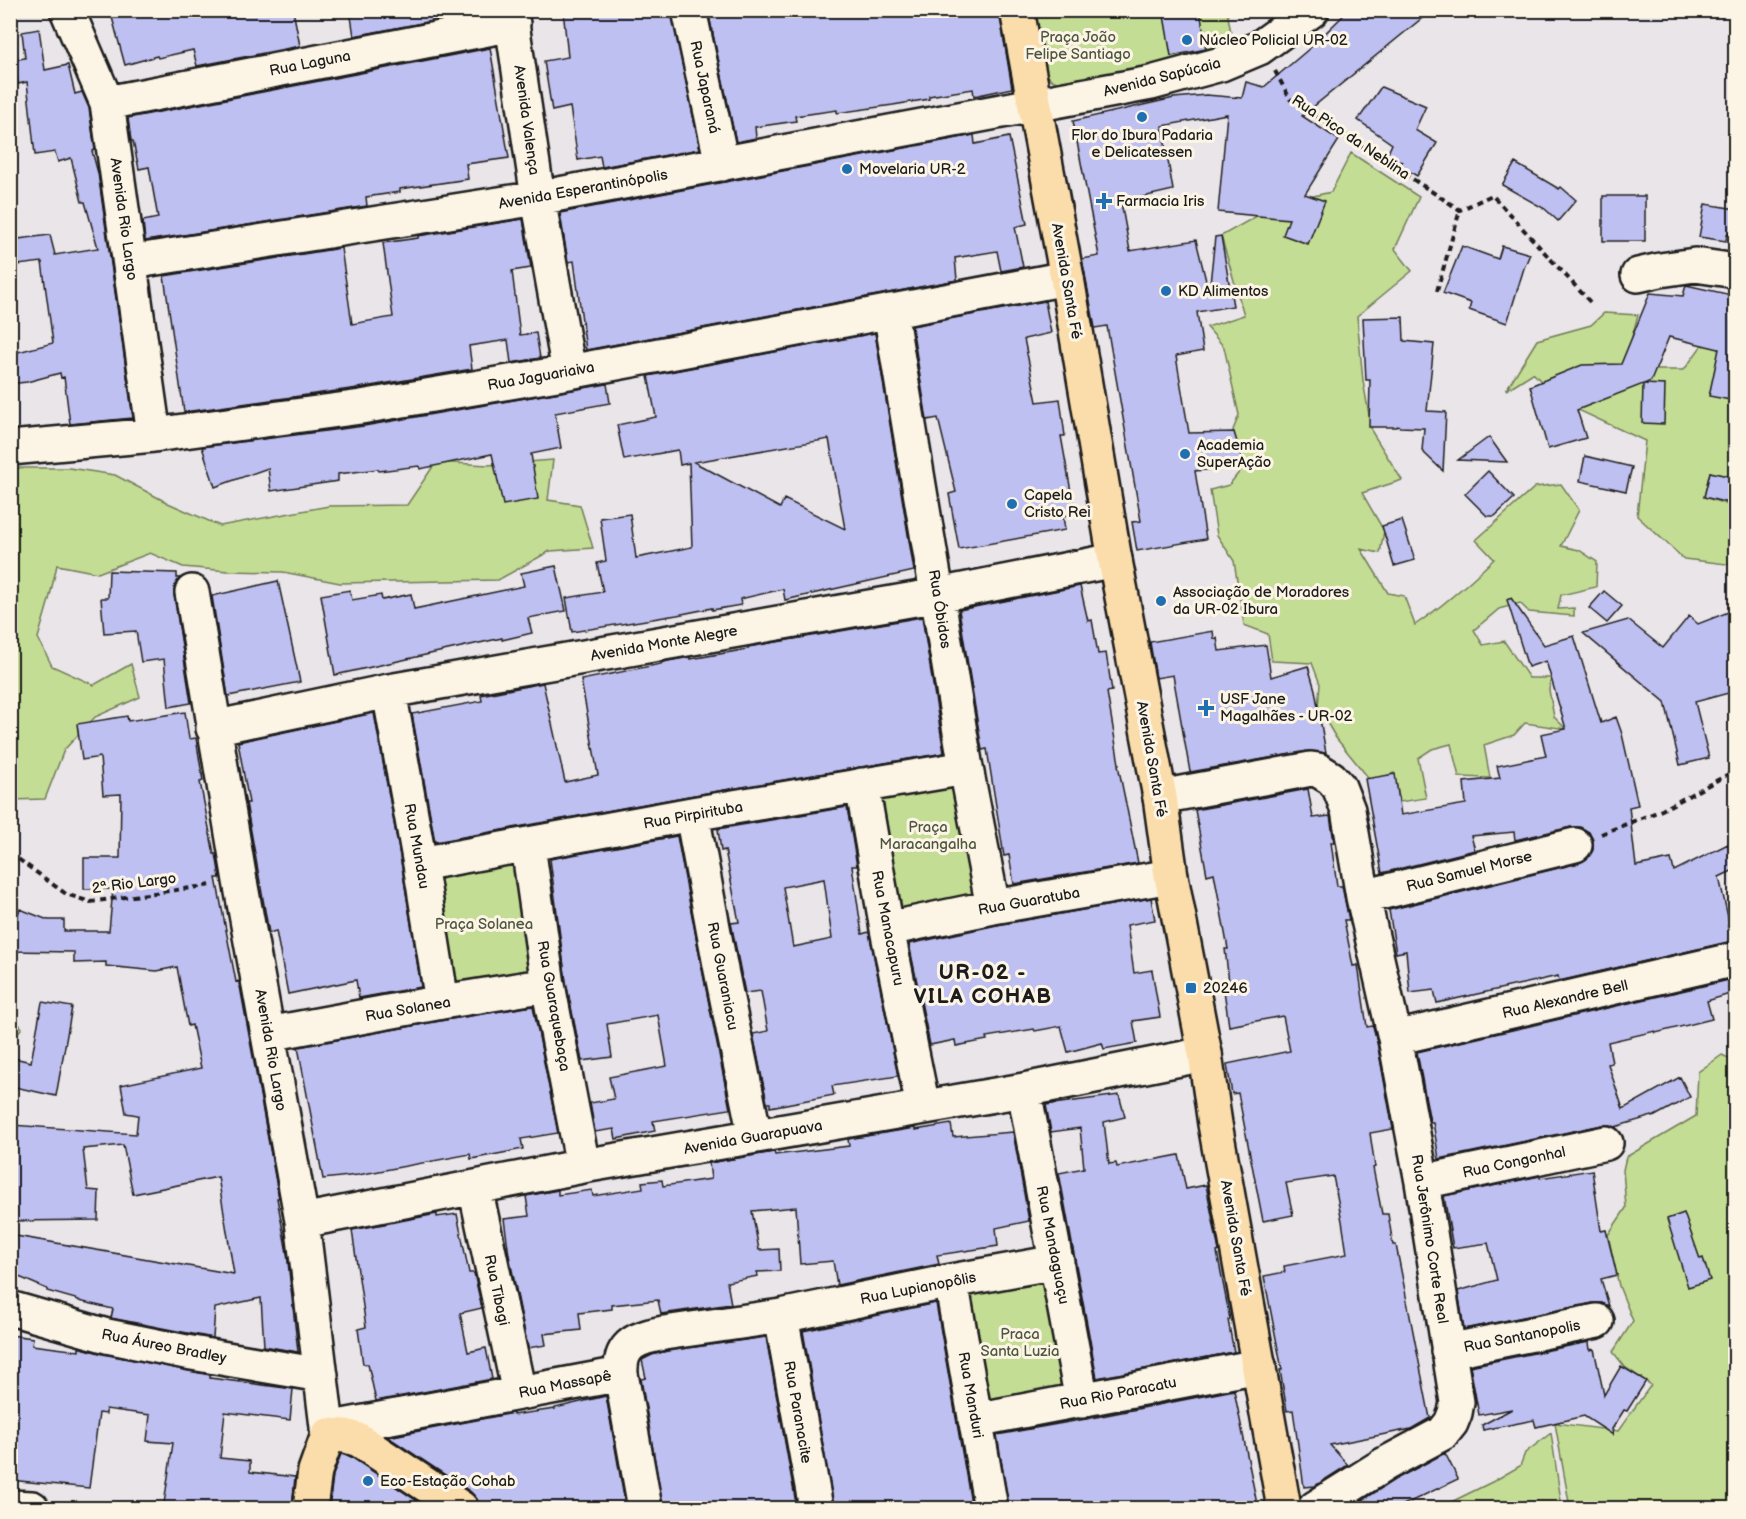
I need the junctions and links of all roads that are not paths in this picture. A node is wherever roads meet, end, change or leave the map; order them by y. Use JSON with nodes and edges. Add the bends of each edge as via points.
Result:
{"nodes":[{"id":1,"x":67,"y":10,"type":"edge"},
{"id":2,"x":689,"y":10,"type":"edge"},
{"id":3,"x":1017,"y":10,"type":"edge"},
{"id":4,"x":1312,"y":10,"type":"edge"},
{"id":5,"x":512,"y":17,"type":"edge"},
{"id":6,"x":107,"y":103,"type":"junction"},
{"id":7,"x":1034,"y":105,"type":"junction"},
{"id":8,"x":722,"y":164,"type":"junction"},
{"id":9,"x":538,"y":198,"type":"junction"},
{"id":10,"x":131,"y":262,"type":"junction"},
{"id":11,"x":1736,"y":271,"type":"edge"},
{"id":12,"x":1638,"y":275,"type":"dead end"},
{"id":13,"x":1067,"y":278,"type":"junction"},
{"id":14,"x":890,"y":311,"type":"junction"},
{"id":15,"x":569,"y":372,"type":"junction"},
{"id":16,"x":154,"y":435,"type":"junction"},
{"id":17,"x":10,"y":448,"type":"edge"},
{"id":18,"x":1115,"y":560,"type":"junction"},
{"id":19,"x":192,"y":592,"type":"dead end"},
{"id":20,"x":938,"y":595,"type":"junction"},
{"id":21,"x":389,"y":691,"type":"junction"},
{"id":22,"x":213,"y":728,"type":"junction"},
{"id":23,"x":966,"y":768,"type":"junction"},
{"id":24,"x":862,"y":785,"type":"junction"},
{"id":25,"x":1160,"y":796,"type":"junction"},
{"id":26,"x":692,"y":814,"type":"junction"},
{"id":27,"x":1575,"y":844,"type":"road end"},
{"id":28,"x":528,"y":846,"type":"junction"},
{"id":29,"x":420,"y":864,"type":"junction"},
{"id":30,"x":1171,"y":876,"type":"junction"},
{"id":31,"x":1363,"y":897,"type":"junction"},
{"id":32,"x":993,"y":907,"type":"junction"},
{"id":33,"x":887,"y":929,"type":"junction"},
{"id":34,"x":1736,"y":959,"type":"edge"},
{"id":35,"x":548,"y":985,"type":"junction"},
{"id":36,"x":442,"y":1002,"type":"junction"},
{"id":37,"x":268,"y":1034,"type":"junction"},
{"id":38,"x":1395,"y":1038,"type":"junction"},
{"id":39,"x":1205,"y":1054,"type":"junction"},
{"id":40,"x":1024,"y":1090,"type":"junction"},
{"id":41,"x":923,"y":1107,"type":"junction"},
{"id":42,"x":755,"y":1137,"type":"junction"},
{"id":43,"x":1606,"y":1143,"type":"dead end"},
{"id":44,"x":583,"y":1166,"type":"junction"},
{"id":45,"x":1422,"y":1182,"type":"junction"},
{"id":46,"x":475,"y":1187,"type":"junction"},
{"id":47,"x":302,"y":1221,"type":"junction"},
{"id":48,"x":1057,"y":1262,"type":"junction"},
{"id":49,"x":951,"y":1281,"type":"junction"},
{"id":50,"x":10,"y":1308,"type":"edge"},
{"id":51,"x":781,"y":1316,"type":"junction"},
{"id":52,"x":1597,"y":1321,"type":"dead end"},
{"id":53,"x":1448,"y":1350,"type":"junction"},
{"id":54,"x":1259,"y":1366,"type":"junction"},
{"id":55,"x":621,"y":1374,"type":"junction"},
{"id":56,"x":321,"y":1375,"type":"junction"},
{"id":57,"x":519,"y":1393,"type":"junction"},
{"id":58,"x":1082,"y":1401,"type":"junction"},
{"id":59,"x":975,"y":1420,"type":"junction"},
{"id":60,"x":328,"y":1432,"type":"junction"},
{"id":61,"x":10,"y":1507,"type":"edge"},
{"id":62,"x":32,"y":1509,"type":"edge"},
{"id":63,"x":310,"y":1509,"type":"edge"},
{"id":64,"x":461,"y":1509,"type":"edge"},
{"id":65,"x":645,"y":1509,"type":"edge"},
{"id":66,"x":816,"y":1509,"type":"edge"},
{"id":67,"x":991,"y":1509,"type":"edge"},
{"id":68,"x":1284,"y":1509,"type":"edge"},
{"id":69,"x":1315,"y":1509,"type":"edge"}],
"edges":[{"from":1,"to":6,"type":"street","name":"Avenida Rio Largo"},
{"from":2,"to":8,"type":"street","name":"Rua Japaraná"},
{"from":3,"to":7,"type":"main road","name":"Avenida Santa Fé"},
{"from":4,"to":7,"type":"street","name":"Avenida Sapúcaia","via":[[1259,48],[1221,64],[1151,83]]},
{"from":5,"to":6,"type":"street","name":"Rua Laguna"},
{"from":5,"to":9,"type":"street","name":"Avenida Valença"},
{"from":6,"to":10,"type":"street","name":"Avenida Rio Largo"},
{"from":7,"to":8,"type":"street","name":"Avenida Esperantinópolis"},
{"from":7,"to":13,"type":"main road","name":"Avenida Santa Fé"},
{"from":8,"to":9,"type":"street","name":"Avenida Esperantinópolis"},
{"from":9,"to":10,"type":"street","name":"Avenida Esperantinópolis"},
{"from":9,"to":15,"type":"street","name":"Avenida Valença"},
{"from":10,"to":16,"type":"street","name":"Avenida Rio Largo"},
{"from":11,"to":12,"type":"street","via":[[1695,265]]},
{"from":13,"to":14,"type":"street","name":"Rua Jaguariaiva"},
{"from":13,"to":18,"type":"main road","name":"Avenida Santa Fé"},
{"from":14,"to":15,"type":"street","name":"Rua Jaguariaiva"},
{"from":14,"to":20,"type":"street","name":"Rua Óbidos"},
{"from":15,"to":16,"type":"street","name":"Rua Jaguariaiva","via":[[361,407]]},
{"from":16,"to":17,"type":"street","name":"Rua Jaguariaiva"},
{"from":18,"to":20,"type":"street","name":"Avenida Monte Alegre"},
{"from":18,"to":25,"type":"main road","name":"Avenida Santa Fé"},
{"from":19,"to":22,"type":"street","name":"Avenida Rio Largo"},
{"from":20,"to":21,"type":"street","name":"Avenida Monte Alegre"},
{"from":20,"to":23,"type":"street","name":"Rua Óbidos"},
{"from":21,"to":22,"type":"street","name":"Avenida Monte Alegre"},
{"from":21,"to":29,"type":"street","name":"Rua Mundau"},
{"from":22,"to":37,"type":"street","name":"Avenida Rio Largo"},
{"from":23,"to":24,"type":"street","name":"Rua Pirpirituba"},
{"from":23,"to":32,"type":"street","name":"Rua Óbidos"},
{"from":24,"to":26,"type":"street","name":"Rua Pirpirituba"},
{"from":24,"to":33,"type":"street","name":"Rua Manacapuru"},
{"from":25,"to":30,"type":"main road","name":"Avenida Santa Fé"},
{"from":25,"to":31,"type":"street","name":"Rua Jerônimo Corte Real","via":[[1299,770],[1328,774],[1348,810]]},
{"from":26,"to":28,"type":"street","name":"Rua Pirpirituba"},
{"from":26,"to":42,"type":"street","name":"Rua Guaraniacu"},
{"from":27,"to":31,"type":"street","name":"Rua Samuel Morse"},
{"from":28,"to":29,"type":"street","name":"Rua Pirpirituba"},
{"from":28,"to":35,"type":"street","name":"Rua Guaraquebaça"},
{"from":29,"to":36,"type":"street","name":"Rua Mundau"},
{"from":30,"to":32,"type":"street","name":"Rua Guaratuba"},
{"from":30,"to":39,"type":"main road","name":"Avenida Santa Fé"},
{"from":31,"to":38,"type":"street","name":"Rua Jerônimo Corte Real"},
{"from":32,"to":33,"type":"street","name":"Rua Guaratuba"},
{"from":33,"to":41,"type":"street","name":"Rua Manacapuru"},
{"from":34,"to":38,"type":"street","name":"Rua Alexandre Bell"},
{"from":35,"to":36,"type":"street","name":"Rua Solanea"},
{"from":35,"to":44,"type":"street","name":"Rua Guaraquebaça"},
{"from":36,"to":37,"type":"street","name":"Rua Solanea"},
{"from":37,"to":47,"type":"street","name":"Avenida Rio Largo"},
{"from":38,"to":45,"type":"street","name":"Rua Jerônimo Corte Real"},
{"from":39,"to":40,"type":"street","name":"Avenida Guarapuava"},
{"from":39,"to":54,"type":"main road","name":"Avenida Santa Fé"},
{"from":40,"to":41,"type":"street","name":"Avenida Guarapuava"},
{"from":40,"to":48,"type":"street","name":"Rua Mandaguaçu"},
{"from":41,"to":42,"type":"street","name":"Avenida Guarapuava"},
{"from":42,"to":44,"type":"street","name":"Avenida Guarapuava"},
{"from":43,"to":45,"type":"street","name":"Rua Congonhal"},
{"from":44,"to":46,"type":"street","name":"Avenida Guarapuava"},
{"from":45,"to":53,"type":"street","name":"Rua Jerônimo Corte Real"},
{"from":46,"to":47,"type":"street","name":"Avenida Guarapuava"},
{"from":46,"to":57,"type":"street","name":"Rua Tibagi"},
{"from":47,"to":56,"type":"street","name":"Avenida Rio Largo"},
{"from":48,"to":49,"type":"street","name":"Rua Lupianopôlis"},
{"from":48,"to":58,"type":"street","name":"Rua Mandaguaçu"},
{"from":49,"to":51,"type":"street","name":"Rua Lupianopôlis"},
{"from":49,"to":59,"type":"street","name":"Rua Manduri"},
{"from":50,"to":56,"type":"street","name":"Rua Áureo Bradley","via":[[107,1336]]},
{"from":51,"to":55,"type":"street","name":"Rua Massapê","via":[[650,1335],[625,1350]]},
{"from":51,"to":66,"type":"street","name":"Rua Paranacite"},
{"from":52,"to":53,"type":"street","name":"Rua Santanopolis"},
{"from":53,"to":69,"type":"street","name":"Rua Jerônimo Corte Real","via":[[1457,1402],[1447,1428]]},
{"from":54,"to":58,"type":"street","name":"Rua Rio Paracatu"},
{"from":54,"to":68,"type":"main road","name":"Avenida Santa Fé"},
{"from":55,"to":57,"type":"street","name":"Rua Massapê"},
{"from":55,"to":65,"type":"street"},
{"from":56,"to":60,"type":"street","name":"Avenida Rio Largo"},
{"from":57,"to":60,"type":"street","name":"Rua Massapê"},
{"from":58,"to":59,"type":"street","name":"Rua Rio Paracatu"},
{"from":59,"to":67,"type":"street","name":"Rua Manduri"},
{"from":60,"to":63,"type":"main road","name":"Avenida Rio Largo","via":[[315,1471]]},
{"from":60,"to":64,"type":"main road","via":[[359,1440]]},
{"from":61,"to":62,"type":"street"}]}
